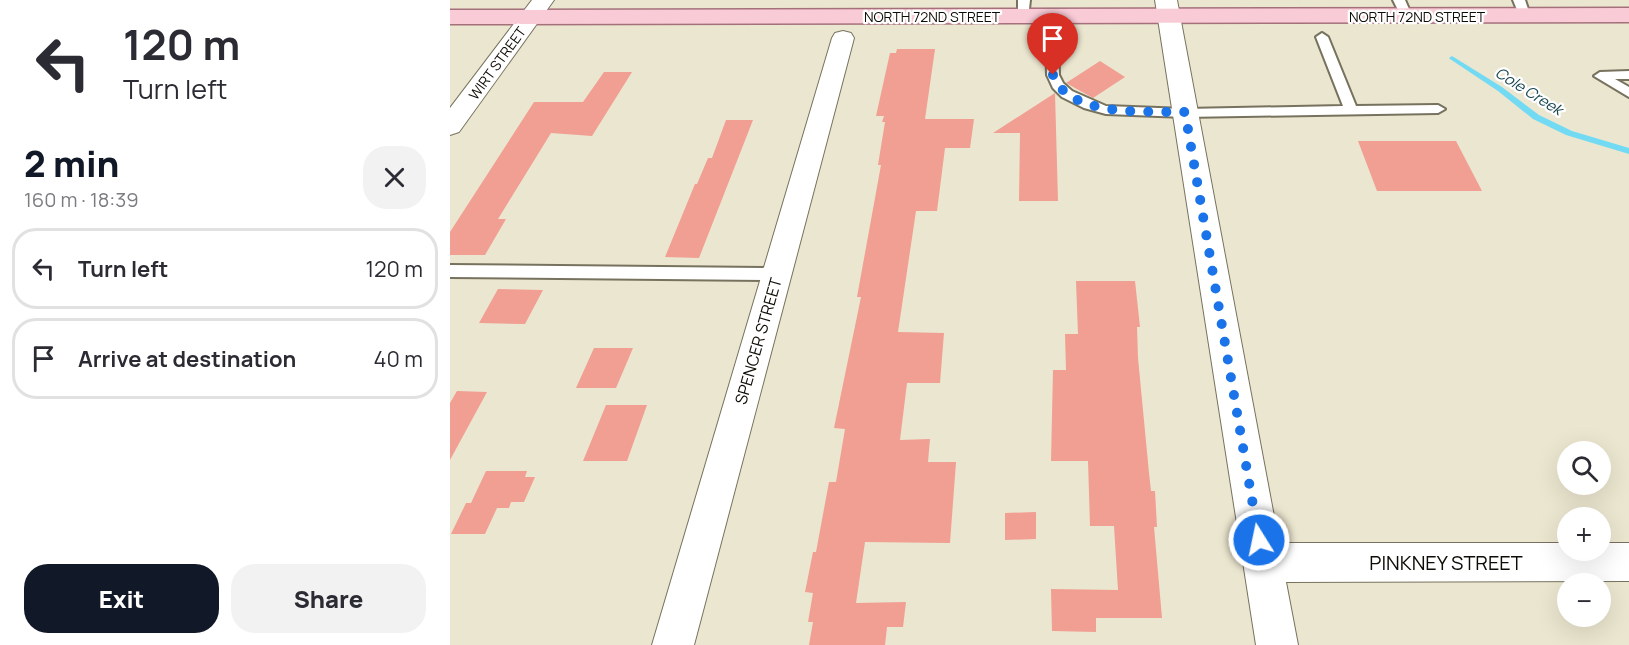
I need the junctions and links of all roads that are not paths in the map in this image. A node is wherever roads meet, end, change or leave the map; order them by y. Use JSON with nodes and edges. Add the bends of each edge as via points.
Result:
{"nodes":[{"id":1,"x":537,"y":8,"type":"edge"},
{"id":2,"x":1024,"y":8,"type":"edge"},
{"id":3,"x":1402,"y":8,"type":"edge"},
{"id":4,"x":1522,"y":8,"type":"edge"},
{"id":5,"x":1629,"y":15,"type":"edge"},
{"id":6,"x":450,"y":17,"type":"edge"},
{"id":7,"x":1169,"y":18,"type":"edge"},
{"id":8,"x":1052,"y":37,"type":"junction"},
{"id":9,"x":1322,"y":37,"type":"junction"},
{"id":10,"x":1629,"y":37,"type":"edge"},
{"id":11,"x":515,"y":38,"type":"junction"},
{"id":12,"x":843,"y":38,"type":"junction"},
{"id":13,"x":450,"y":39,"type":"edge"},
{"id":14,"x":1629,"y":75,"type":"edge"},
{"id":15,"x":1629,"y":93,"type":"edge"},
{"id":16,"x":1438,"y":109,"type":"dead end"},
{"id":17,"x":1352,"y":110,"type":"junction"},
{"id":18,"x":1185,"y":112,"type":"junction"},
{"id":19,"x":450,"y":126,"type":"edge"},
{"id":20,"x":450,"y":271,"type":"edge"},
{"id":21,"x":777,"y":274,"type":"junction"},
{"id":22,"x":1629,"y":562,"type":"edge"},
{"id":23,"x":1263,"y":563,"type":"junction"},
{"id":24,"x":673,"y":645,"type":"edge"},
{"id":25,"x":1277,"y":645,"type":"edge"}],
"edges":[{"from":1,"to":2,"type":"main road","name":"NORTH 72ND STREET"},
{"from":1,"to":6,"type":"main road","name":"NORTH 72ND STREET"},
{"from":1,"to":11,"type":"street","name":"WIRT STREET"},
{"from":2,"to":7,"type":"main road","name":"NORTH 72ND STREET"},
{"from":3,"to":4,"type":"main road","name":"NORTH 72ND STREET"},
{"from":3,"to":7,"type":"main road","name":"NORTH 72ND STREET"},
{"from":4,"to":5,"type":"main road","name":"NORTH 72ND STREET"},
{"from":7,"to":8,"type":"main road","name":"NORTH 72ND STREET"},
{"from":7,"to":9,"type":"main road","name":"NORTH 72ND STREET"},
{"from":7,"to":18,"type":"street"},
{"from":8,"to":12,"type":"main road","name":"NORTH 72ND STREET"},
{"from":8,"to":18,"type":"lane","via":[[1053,75],[1067,94],[1106,110]]},
{"from":9,"to":10,"type":"main road","name":"NORTH 72ND STREET"},
{"from":9,"to":17,"type":"lane"},
{"from":11,"to":12,"type":"main road","name":"NORTH 72ND STREET"},
{"from":11,"to":13,"type":"main road","name":"NORTH 72ND STREET"},
{"from":11,"to":19,"type":"street","name":"WIRT STREET"},
{"from":12,"to":21,"type":"street","name":"SPENCER STREET"},
{"from":14,"to":15,"type":"lane","via":[[1600,76]]},
{"from":16,"to":17,"type":"lane"},
{"from":17,"to":18,"type":"lane"},
{"from":18,"to":23,"type":"street"},
{"from":20,"to":21,"type":"lane"},
{"from":21,"to":24,"type":"street","name":"SPENCER STREET"},
{"from":22,"to":23,"type":"street","name":"PINKNEY STREET"},
{"from":23,"to":25,"type":"street"}]}
